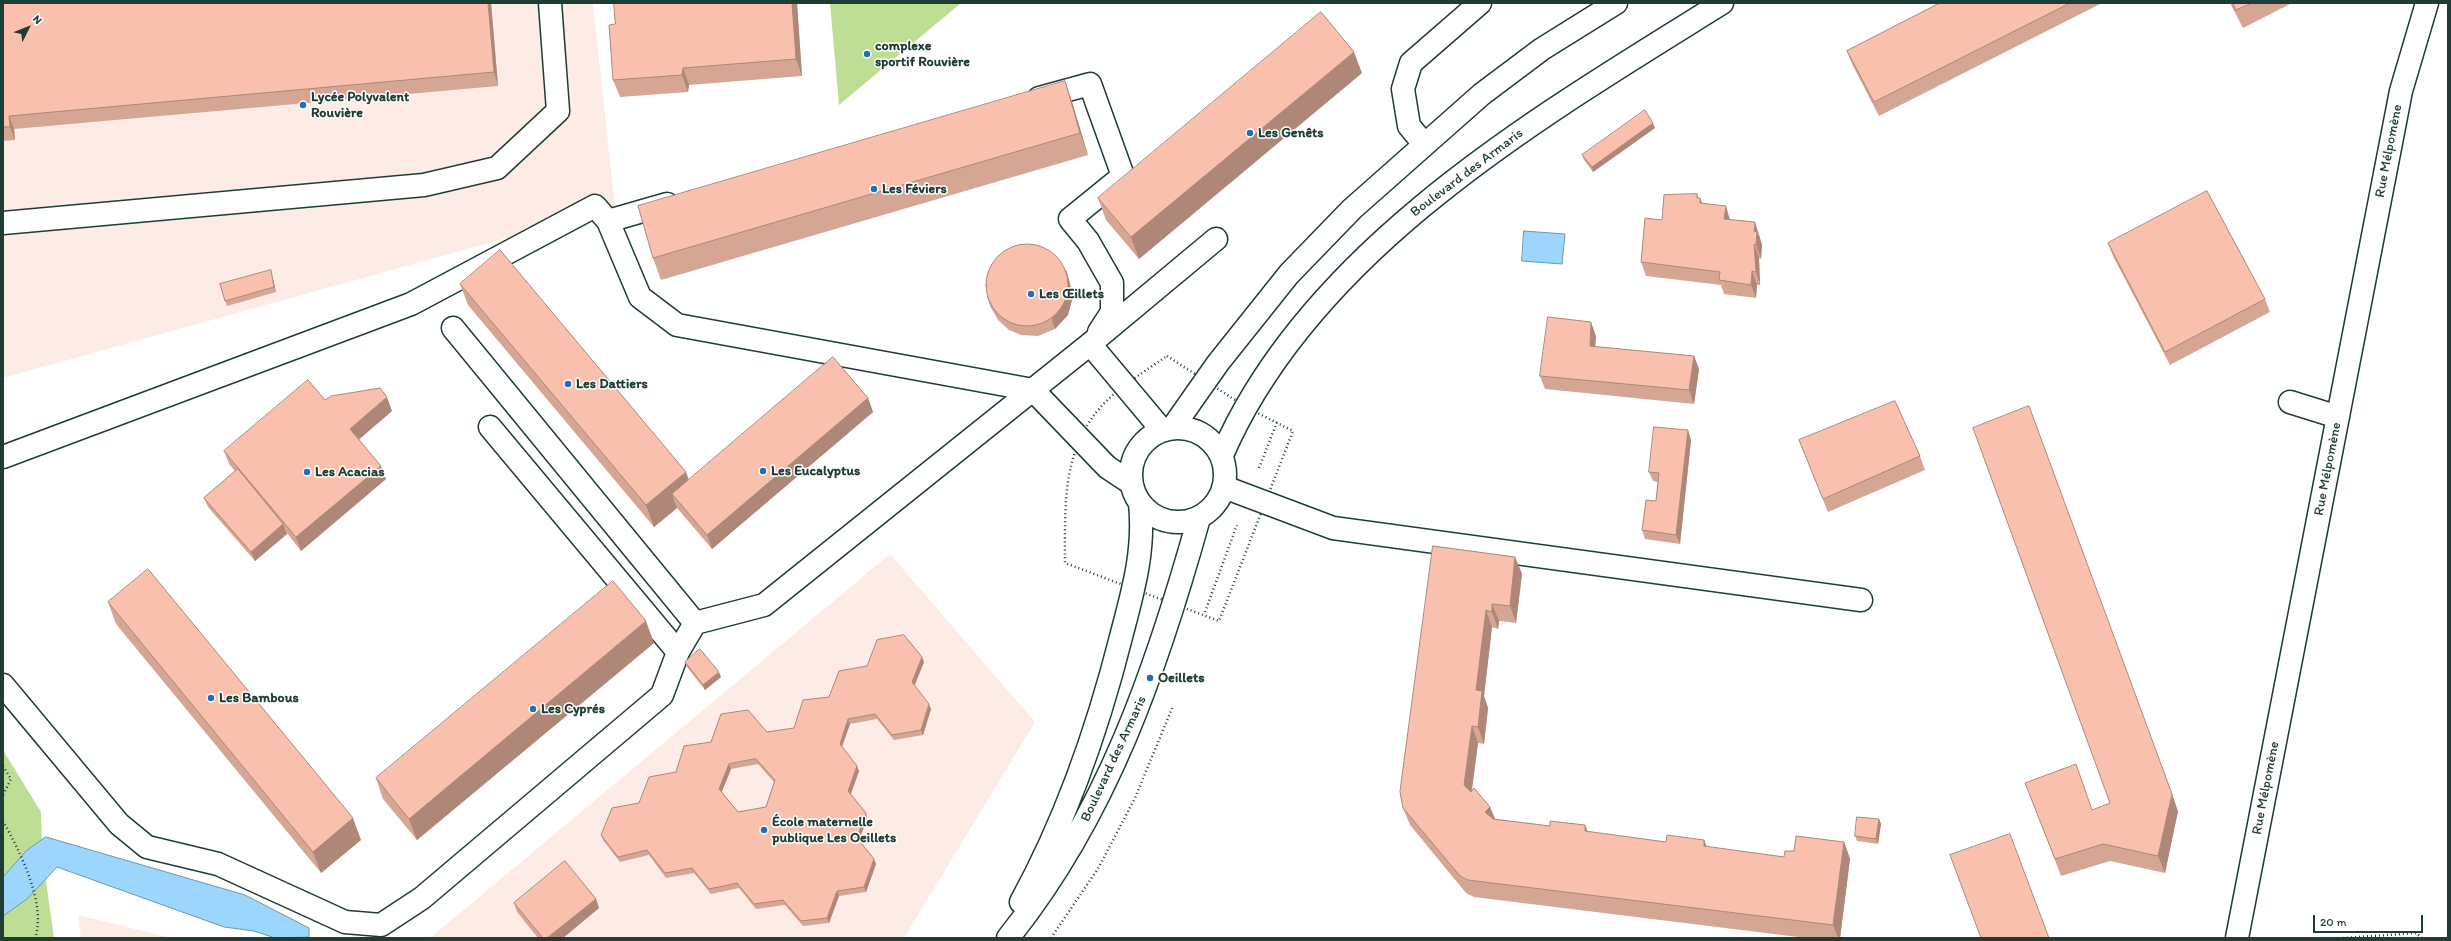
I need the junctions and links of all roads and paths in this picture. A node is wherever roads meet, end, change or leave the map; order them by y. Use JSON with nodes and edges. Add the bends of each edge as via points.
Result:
{"nodes":[{"id":1,"x":550,"y":3,"type":"edge"},
{"id":2,"x":1480,"y":3,"type":"edge"},
{"id":3,"x":1616,"y":3,"type":"edge"},
{"id":4,"x":1722,"y":3,"type":"edge"},
{"id":5,"x":2427,"y":3,"type":"edge"},
{"id":6,"x":1021,"y":104,"type":"edge"},
{"id":7,"x":1424,"y":144,"type":"junction"},
{"id":8,"x":684,"y":199,"type":"edge"},
{"id":9,"x":608,"y":221,"type":"junction"},
{"id":10,"x":3,"y":223,"type":"edge"},
{"id":11,"x":1216,"y":239,"type":"dead end"},
{"id":12,"x":452,"y":328,"type":"dead end"},
{"id":13,"x":1090,"y":344,"type":"junction"},
{"id":14,"x":1205,"y":382,"type":"junction"},
{"id":15,"x":1126,"y":386,"type":"junction"},
{"id":16,"x":1033,"y":390,"type":"junction"},
{"id":17,"x":2290,"y":402,"type":"dead end"},
{"id":18,"x":1246,"y":407,"type":"junction"},
{"id":19,"x":1280,"y":416,"type":"dead end"},
{"id":20,"x":2338,"y":417,"type":"junction"},
{"id":21,"x":1277,"y":422,"type":"junction"},
{"id":22,"x":490,"y":427,"type":"dead end"},
{"id":23,"x":1167,"y":428,"type":"junction"},
{"id":24,"x":1080,"y":438,"type":"junction"},
{"id":25,"x":1222,"y":455,"type":"junction"},
{"id":26,"x":3,"y":457,"type":"edge"},
{"id":27,"x":1257,"y":474,"type":"dead end"},
{"id":28,"x":1131,"y":483,"type":"junction"},
{"id":29,"x":1224,"y":487,"type":"junction"},
{"id":30,"x":1140,"y":503,"type":"junction"},
{"id":31,"x":1266,"y":503,"type":"junction"},
{"id":32,"x":1199,"y":518,"type":"junction"},
{"id":33,"x":1134,"y":589,"type":"junction"},
{"id":34,"x":1861,"y":600,"type":"dead end"},
{"id":35,"x":1175,"y":604,"type":"junction"},
{"id":36,"x":695,"y":623,"type":"junction"},
{"id":37,"x":678,"y":652,"type":"junction"},
{"id":38,"x":3,"y":685,"type":"edge"},
{"id":39,"x":3,"y":766,"type":"edge"},
{"id":40,"x":3,"y":795,"type":"edge"},
{"id":41,"x":3,"y":821,"type":"edge"},
{"id":42,"x":35,"y":938,"type":"edge"},
{"id":43,"x":1001,"y":938,"type":"edge"},
{"id":44,"x":1008,"y":938,"type":"edge"},
{"id":45,"x":2237,"y":938,"type":"edge"},
{"id":46,"x":2343,"y":938,"type":"edge"},
{"id":47,"x":2422,"y":938,"type":"edge"}],
"edges":[{"from":1,"to":10,"type":"street","via":[[558,111],[496,168],[424,185]]},
{"from":2,"to":7,"type":"street","via":[[1411,63],[1403,89],[1409,126]]},
{"from":3,"to":7,"type":"street","via":[[1542,49],[1482,94]]},
{"from":4,"to":18,"type":"street","name":"Boulevard des Armaris","via":[[1513,137],[1420,206],[1354,269],[1295,334]]},
{"from":5,"to":20,"type":"street","name":"Rue Mélpomène","via":[[2401,91]]},
{"from":6,"to":13,"type":"street","via":[[1090,84],[1123,176],[1070,219],[1088,241],[1112,283],[1112,312]]},
{"from":7,"to":14,"type":"street","via":[[1352,209],[1289,274]]},
{"from":8,"to":9,"type":"street"},
{"from":9,"to":16,"type":"street","via":[[640,297],[677,325]]},
{"from":9,"to":26,"type":"street","via":[[595,206],[410,304]]},
{"from":11,"to":13,"type":"street"},
{"from":12,"to":36,"type":"street"},
{"from":13,"to":15,"type":"street"},
{"from":13,"to":16,"type":"street"},
{"from":14,"to":15,"type":"path","via":[[1167,356]]},
{"from":14,"to":18,"type":"path"},
{"from":14,"to":23,"type":"street"},
{"from":15,"to":23,"type":"street"},
{"from":15,"to":24,"type":"path","via":[[1107,401],[1092,418]]},
{"from":16,"to":24,"type":"street"},
{"from":16,"to":36,"type":"street","via":[[764,605]]},
{"from":17,"to":20,"type":"street"},
{"from":18,"to":21,"type":"path"},
{"from":18,"to":25,"type":"street","name":"Boulevard des Armaris"},
{"from":19,"to":21,"type":"path"},
{"from":20,"to":45,"type":"street","name":"Rue Mélpomène"},
{"from":21,"to":27,"type":"path"},
{"from":21,"to":31,"type":"path","via":[[1293,430]]},
{"from":22,"to":37,"type":"street"},
{"from":23,"to":25,"type":"street","via":[[1188,428],[1202,434],[1214,443]]},
{"from":23,"to":28,"type":"street","via":[[1147,438],[1137,451],[1131,466]]},
{"from":24,"to":28,"type":"street","via":[[1107,467]]},
{"from":24,"to":33,"type":"path","via":[[1069,470],[1065,563]]},
{"from":25,"to":29,"type":"street","via":[[1226,471]]},
{"from":28,"to":30,"type":"street"},
{"from":29,"to":31,"type":"street"},
{"from":29,"to":32,"type":"street","via":[[1215,505]]},
{"from":30,"to":32,"type":"street","via":[[1150,513],[1167,521],[1187,522]]},
{"from":30,"to":33,"type":"street","name":"Boulevard des Armaris","via":[[1143,532]]},
{"from":31,"to":34,"type":"street","via":[[1333,528]]},
{"from":31,"to":35,"type":"path","via":[[1219,621]]},
{"from":32,"to":35,"type":"street","name":"Boulevard des Armaris"},
{"from":33,"to":35,"type":"path"},
{"from":33,"to":43,"type":"street","name":"Boulevard des Armaris","via":[[1112,675],[1087,751],[1027,890]]},
{"from":35,"to":44,"type":"street","name":"Boulevard des Armaris","via":[[1137,712],[1107,782],[1080,833]]},
{"from":36,"to":37,"type":"street"},
{"from":37,"to":38,"type":"street","via":[[662,695],[422,898],[381,925],[345,922],[218,864],[147,847],[119,824]]},
{"from":39,"to":40,"type":"path","via":[[11,780]]},
{"from":41,"to":42,"type":"path","via":[[18,848],[34,895],[38,929]]},
{"from":46,"to":47,"type":"path","via":[[2416,933]]}]}
